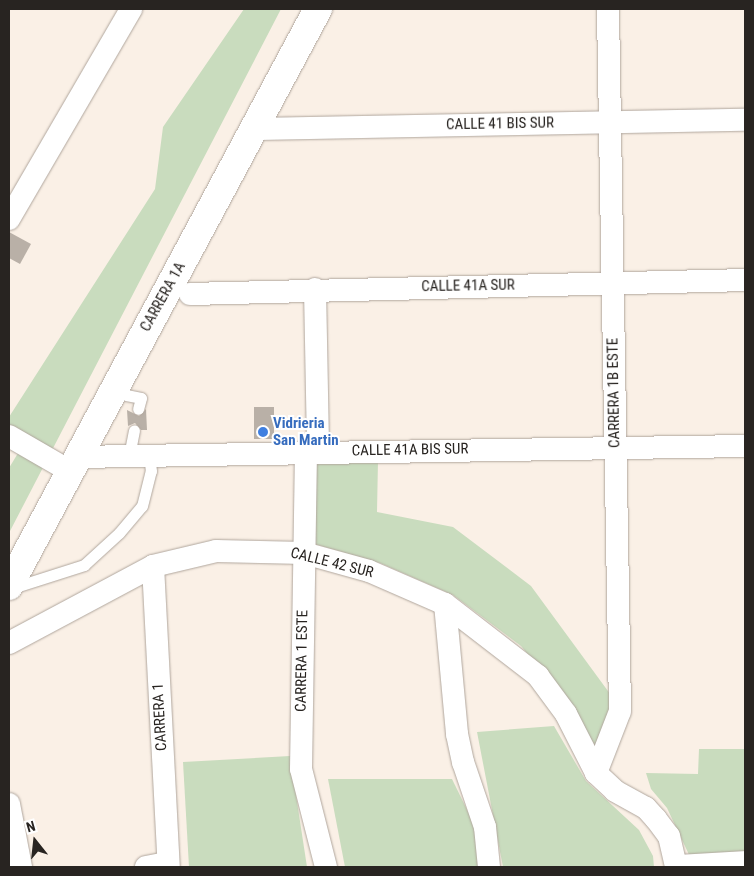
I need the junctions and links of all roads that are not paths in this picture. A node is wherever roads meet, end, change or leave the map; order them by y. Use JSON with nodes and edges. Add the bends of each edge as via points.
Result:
{"nodes":[{"id":1,"x":131,"y":9,"type":"edge"},
{"id":2,"x":318,"y":9,"type":"edge"},
{"id":3,"x":608,"y":9,"type":"edge"},
{"id":4,"x":745,"y":120,"type":"edge"},
{"id":5,"x":610,"y":122,"type":"junction"},
{"id":6,"x":255,"y":129,"type":"junction"},
{"id":7,"x":9,"y":219,"type":"edge"},
{"id":8,"x":745,"y":280,"type":"edge"},
{"id":9,"x":612,"y":283,"type":"junction"},
{"id":10,"x":315,"y":289,"type":"junction"},
{"id":11,"x":190,"y":294,"type":"dead end"},
{"id":12,"x":126,"y":395,"type":"dead end"},
{"id":13,"x":138,"y":409,"type":"dead end"},
{"id":14,"x":134,"y":430,"type":"dead end"},
{"id":15,"x":9,"y":436,"type":"edge"},
{"id":16,"x":615,"y":446,"type":"junction"},
{"id":17,"x":745,"y":446,"type":"edge"},
{"id":18,"x":312,"y":451,"type":"junction"},
{"id":19,"x":139,"y":455,"type":"junction"},
{"id":20,"x":71,"y":464,"type":"junction"},
{"id":21,"x":304,"y":553,"type":"junction"},
{"id":22,"x":152,"y":566,"type":"junction"},
{"id":23,"x":9,"y":587,"type":"edge"},
{"id":24,"x":445,"y":604,"type":"junction"},
{"id":25,"x":9,"y":644,"type":"edge"},
{"id":26,"x":596,"y":773,"type":"junction"},
{"id":27,"x":9,"y":804,"type":"edge"},
{"id":28,"x":745,"y":862,"type":"edge"},
{"id":29,"x":161,"y":866,"type":"edge"},
{"id":30,"x":21,"y":867,"type":"edge"},
{"id":31,"x":326,"y":867,"type":"edge"},
{"id":32,"x":489,"y":867,"type":"edge"},
{"id":33,"x":676,"y":867,"type":"edge"}],
"edges":[{"from":1,"to":7,"type":"street"},
{"from":2,"to":6,"type":"main road","name":"CARRERA 1A"},
{"from":3,"to":5,"type":"street","name":"CARRERA 1B ESTE"},
{"from":4,"to":5,"type":"street","name":"CALLE 41 BIS SUR"},
{"from":5,"to":6,"type":"street","name":"CALLE 41 BIS SUR"},
{"from":5,"to":9,"type":"street","name":"CARRERA 1B ESTE"},
{"from":6,"to":20,"type":"main road","name":"CARRERA 1A"},
{"from":8,"to":9,"type":"street","name":"CALLE 41A SUR"},
{"from":9,"to":10,"type":"street","name":"CALLE 41A SUR"},
{"from":9,"to":16,"type":"street","name":"CARRERA 1B ESTE"},
{"from":10,"to":11,"type":"street","name":"CALLE 41A SUR"},
{"from":10,"to":18,"type":"street","name":"CARRERA 1 ESTE"},
{"from":12,"to":13,"type":"lane","via":[[141,398]]},
{"from":14,"to":19,"type":"lane"},
{"from":15,"to":20,"type":"street"},
{"from":16,"to":17,"type":"street","name":"CALLE 41A BIS SUR"},
{"from":16,"to":18,"type":"street","name":"CALLE 41A BIS SUR"},
{"from":16,"to":26,"type":"street","name":"CARRERA 1B ESTE","via":[[620,711]]},
{"from":18,"to":19,"type":"street","name":"CALLE 41A BIS SUR"},
{"from":18,"to":21,"type":"street","name":"CARRERA 1 ESTE"},
{"from":19,"to":20,"type":"street","name":"CALLE 41A BIS SUR"},
{"from":19,"to":23,"type":"lane","via":[[151,471],[142,506],[119,532],[84,565]]},
{"from":20,"to":23,"type":"main road","name":"CARRERA 1A"},
{"from":21,"to":22,"type":"street","name":"CALLE 42 SUR","via":[[266,549],[216,551]]},
{"from":21,"to":24,"type":"street","name":"CALLE 42 SUR","via":[[370,571]]},
{"from":21,"to":31,"type":"street","name":"CARRERA 1 ESTE","via":[[301,769]]},
{"from":22,"to":25,"type":"street","name":"CALLE 42 SUR"},
{"from":22,"to":29,"type":"street","name":"CARRERA 1"},
{"from":24,"to":26,"type":"street","name":"CALLE 42 SUR","via":[[504,646],[538,676],[566,714]]},
{"from":24,"to":32,"type":"street","via":[[458,734],[463,762],[485,828]]},
{"from":26,"to":33,"type":"street","name":"CALLE 42 SUR","via":[[615,791],[646,808],[656,818],[668,836]]},
{"from":27,"to":30,"type":"street"},
{"from":28,"to":33,"type":"street"}]}
